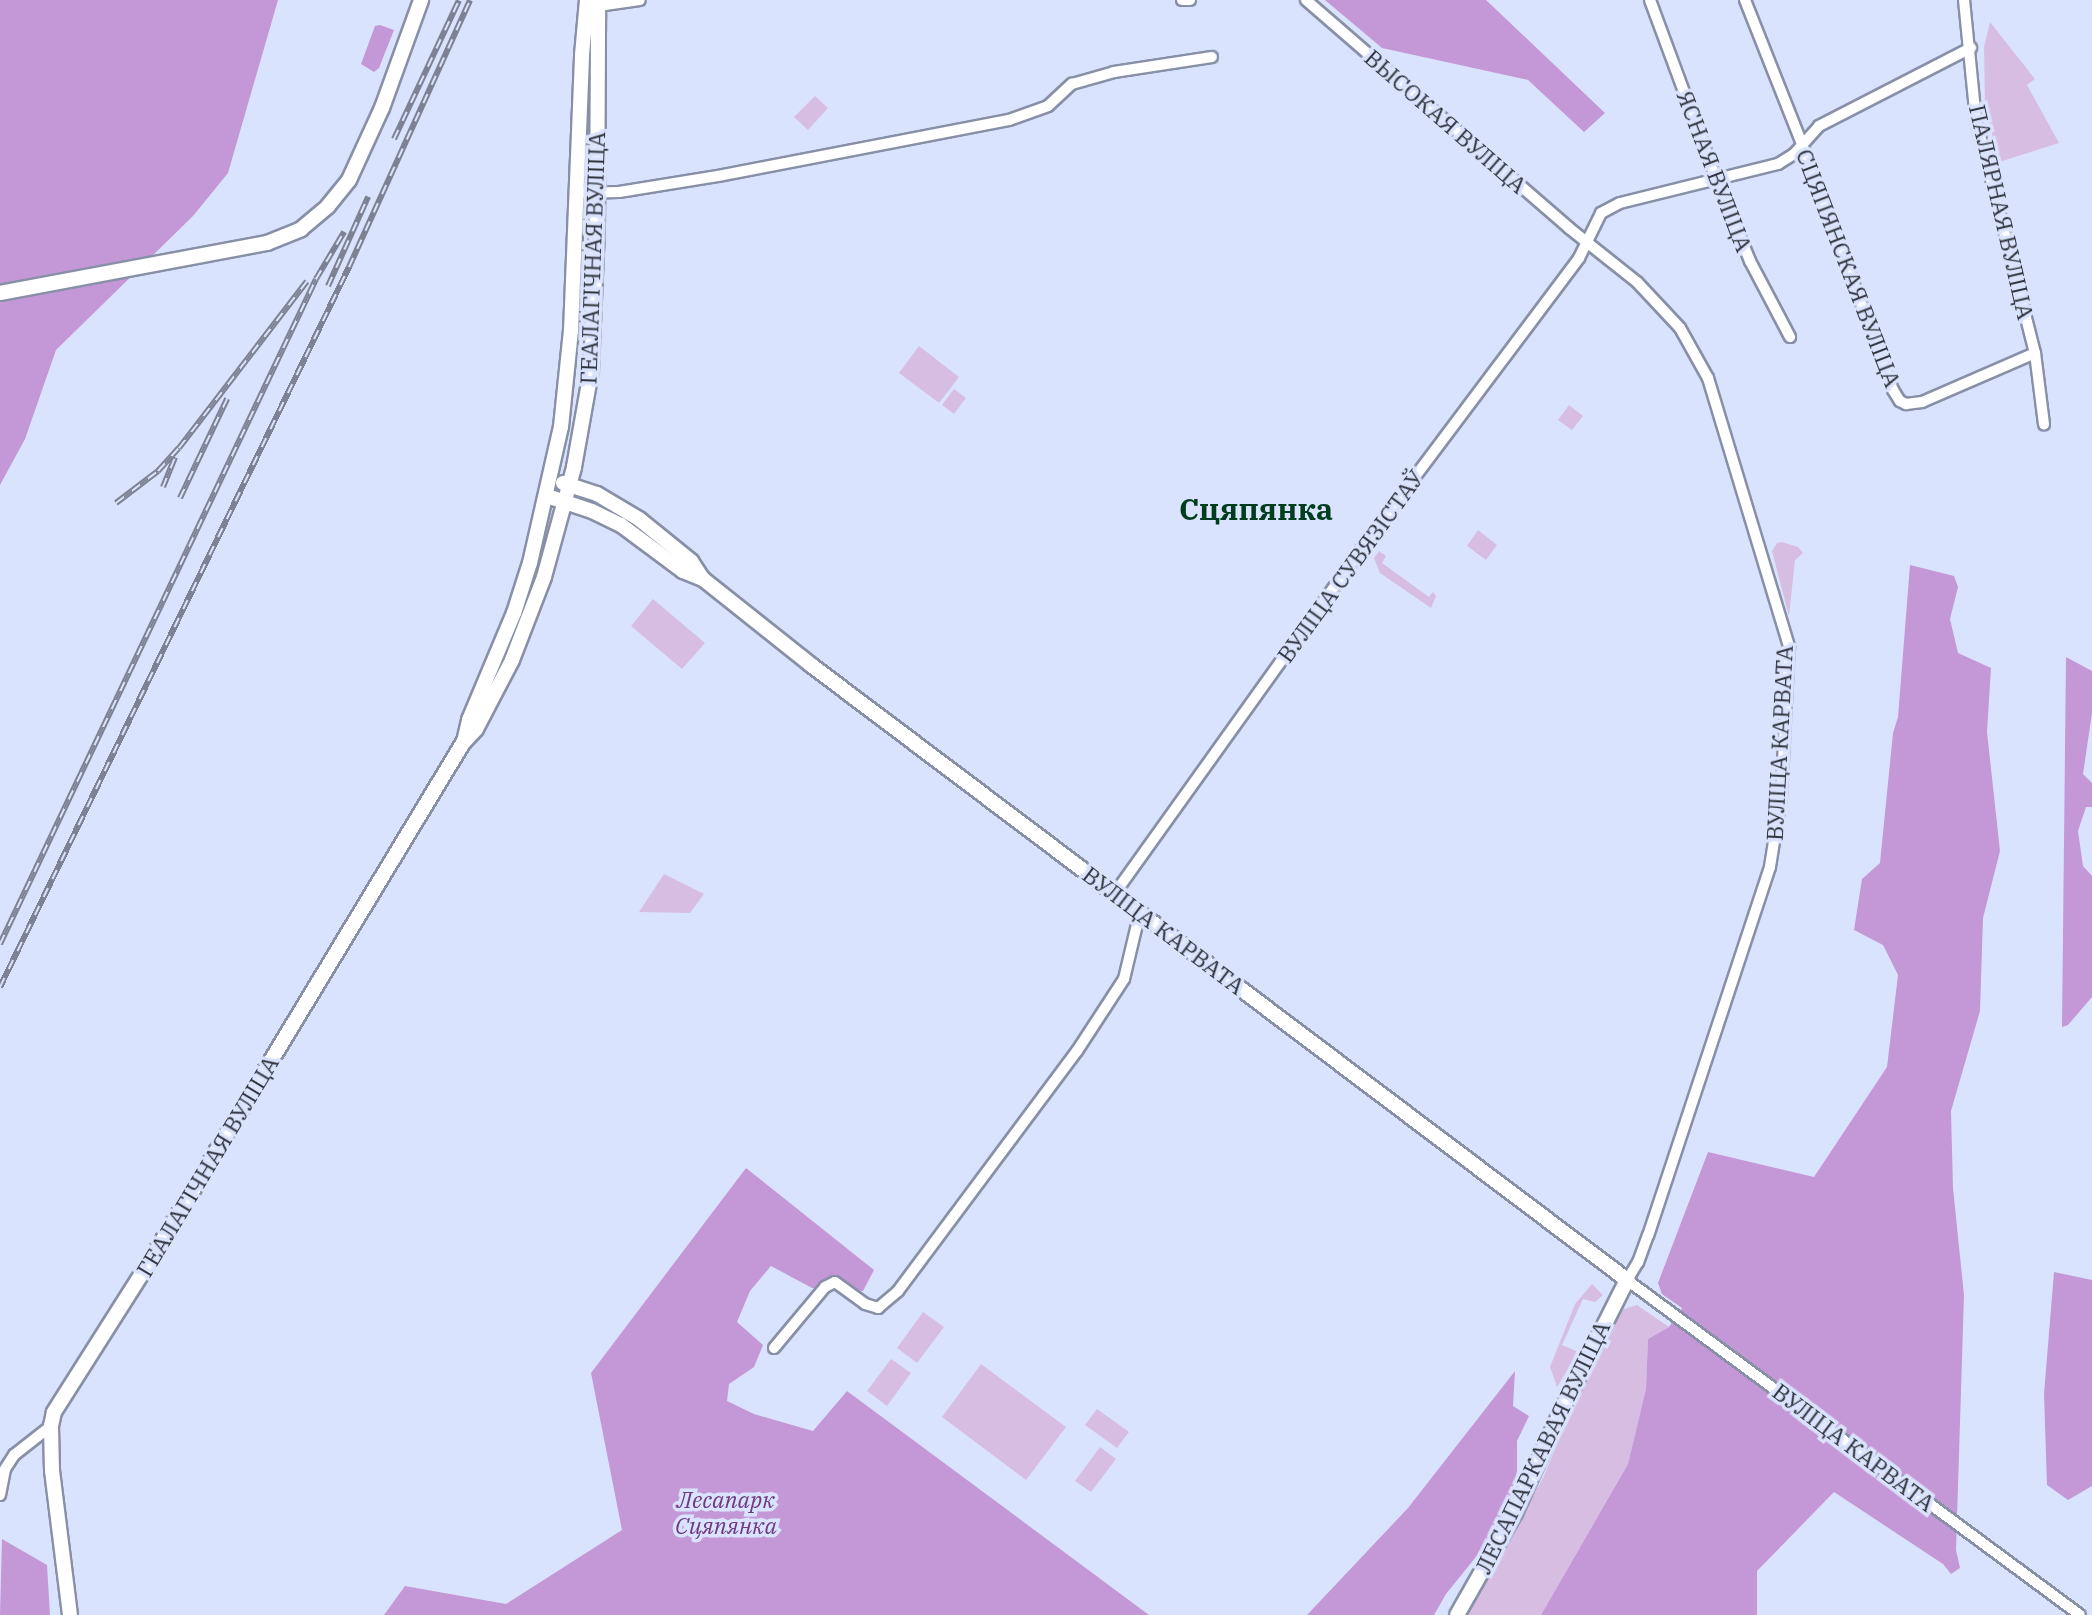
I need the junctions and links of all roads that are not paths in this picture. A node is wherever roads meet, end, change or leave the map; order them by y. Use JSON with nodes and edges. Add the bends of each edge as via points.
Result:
{"nodes":[{"id":1,"x":421,"y":0,"type":"edge"},
{"id":2,"x":640,"y":0,"type":"edge"},
{"id":3,"x":1182,"y":0,"type":"edge"},
{"id":4,"x":1190,"y":0,"type":"edge"},
{"id":5,"x":1307,"y":0,"type":"edge"},
{"id":6,"x":1650,"y":0,"type":"edge"},
{"id":7,"x":1745,"y":0,"type":"edge"},
{"id":8,"x":1964,"y":0,"type":"edge"},
{"id":9,"x":592,"y":2,"type":"edge"},
{"id":10,"x":1971,"y":48,"type":"junction"},
{"id":11,"x":1212,"y":57,"type":"dead end"},
{"id":12,"x":1802,"y":144,"type":"junction"},
{"id":13,"x":1716,"y":178,"type":"junction"},
{"id":14,"x":576,"y":192,"type":"junction"},
{"id":15,"x":597,"y":193,"type":"junction"},
{"id":16,"x":1585,"y":241,"type":"junction"},
{"id":17,"x":0,"y":293,"type":"edge"},
{"id":18,"x":1790,"y":337,"type":"dead end"},
{"id":19,"x":2035,"y":353,"type":"junction"},
{"id":20,"x":2044,"y":424,"type":"dead end"},
{"id":21,"x":551,"y":479,"type":"junction"},
{"id":22,"x":569,"y":485,"type":"junction"},
{"id":23,"x":547,"y":496,"type":"junction"},
{"id":24,"x":565,"y":502,"type":"junction"},
{"id":25,"x":703,"y":579,"type":"junction"},
{"id":26,"x":464,"y":743,"type":"junction"},
{"id":27,"x":1115,"y":893,"type":"junction"},
{"id":28,"x":1140,"y":912,"type":"junction"},
{"id":29,"x":1627,"y":1280,"type":"junction"},
{"id":30,"x":774,"y":1348,"type":"dead end"},
{"id":31,"x":51,"y":1426,"type":"junction"},
{"id":32,"x":0,"y":1495,"type":"edge"},
{"id":33,"x":70,"y":1615,"type":"edge"},
{"id":34,"x":1457,"y":1615,"type":"edge"},
{"id":35,"x":2080,"y":1615,"type":"edge"}],
"edges":[{"from":1,"to":17,"type":"street","via":[[369,138],[348,180],[328,206],[301,229],[277,240]]},
{"from":2,"to":9,"type":"street"},
{"from":3,"to":4,"type":"street"},
{"from":5,"to":16,"type":"street","name":"ВЫСОКАЯ ВУЛІЦА"},
{"from":6,"to":13,"type":"street","name":"ЯСНАЯ ВУЛІЦА"},
{"from":7,"to":12,"type":"street","name":"СЦЯПЯНСКАЯ ВУЛІЦА"},
{"from":8,"to":10,"type":"street","name":"ПАЛЯРНАЯ ВУЛІЦА"},
{"from":9,"to":14,"type":"street","name":"ГЕАЛАГІЧНАЯ ВУЛІЦА"},
{"from":9,"to":15,"type":"street","name":"ГЕАЛАГІЧНАЯ ВУЛІЦА"},
{"from":10,"to":12,"type":"street","name":"ВУЛІЦА СУВЯЗІСТАЎ","via":[[1819,125]]},
{"from":10,"to":19,"type":"street","name":"ПАЛЯРНАЯ ВУЛІЦА","via":[[1976,120],[1986,168]]},
{"from":11,"to":15,"type":"street","via":[[1114,72],[1072,84],[1048,106],[1009,120],[718,176]]},
{"from":12,"to":13,"type":"street","name":"ВУЛІЦА СУВЯЗІСТАЎ","via":[[1778,164]]},
{"from":12,"to":19,"type":"street","name":"СЦЯПЯНСКАЯ ВУЛІЦА","via":[[1892,390],[1900,401],[1922,402]]},
{"from":13,"to":16,"type":"street","name":"ВУЛІЦА СУВЯЗІСТАЎ","via":[[1608,208]]},
{"from":13,"to":18,"type":"street","name":"ЯСНАЯ ВУЛІЦА","via":[[1750,261]]},
{"from":14,"to":15,"type":"street"},
{"from":14,"to":21,"type":"street","name":"ГЕАЛАГІЧНАЯ ВУЛІЦА","via":[[567,380]]},
{"from":15,"to":22,"type":"street","name":"ГЕАЛАГІЧНАЯ ВУЛІЦА","via":[[590,372]]},
{"from":16,"to":27,"type":"street","name":"ВУЛІЦА СУВЯЗІСТАЎ","via":[[1579,258],[1366,542]]},
{"from":16,"to":29,"type":"street","name":"ВУЛІЦА КАРВАТА","via":[[1655,300],[1680,328],[1703,369],[1756,530],[1788,648],[1780,811],[1770,867],[1648,1235]]},
{"from":19,"to":20,"type":"street","name":"ПАЛЯРНАЯ ВУЛІЦА"},
{"from":21,"to":22,"type":"street","name":"ВУЛІЦА КАРВАТА"},
{"from":21,"to":23,"type":"street","name":"ГЕАЛАГІЧНАЯ ВУЛІЦА"},
{"from":22,"to":24,"type":"street","name":"ГЕАЛАГІЧНАЯ ВУЛІЦА"},
{"from":22,"to":25,"type":"street","name":"ВУЛІЦА КАРВАТА","via":[[597,494],[639,519],[691,561]]},
{"from":23,"to":24,"type":"street","name":"ВУЛІЦА КАРВАТА"},
{"from":23,"to":26,"type":"street","name":"ГЕАЛАГІЧНАЯ ВУЛІЦА","via":[[514,613],[469,720]]},
{"from":24,"to":25,"type":"street","name":"ВУЛІЦА КАРВАТА","via":[[621,525],[683,571]]},
{"from":24,"to":26,"type":"street","name":"ГЕАЛАГІЧНАЯ ВУЛІЦА","via":[[544,577],[512,660]]},
{"from":25,"to":27,"type":"street","name":"ВУЛІЦА КАРВАТА","via":[[811,666]]},
{"from":26,"to":31,"type":"street","name":"ГЕАЛАГІЧНАЯ ВУЛІЦА","via":[[153,1256],[63,1394]]},
{"from":27,"to":28,"type":"street","name":"ВУЛІЦА КАРВАТА"},
{"from":28,"to":29,"type":"street","name":"ВУЛІЦА КАРВАТА"},
{"from":28,"to":30,"type":"street","via":[[1124,979],[1077,1051],[898,1291],[878,1308],[835,1282],[825,1287]]},
{"from":29,"to":34,"type":"street","name":"ЛЕСАПАРКАВАЯ ВУЛІЦА","via":[[1515,1513]]},
{"from":29,"to":35,"type":"street","name":"ВУЛІЦА КАРВАТА"},
{"from":31,"to":32,"type":"street","via":[[15,1455],[5,1469]]},
{"from":31,"to":33,"type":"street","name":"ГЕАЛАГІЧНАЯ ВУЛІЦА","via":[[52,1471]]}]}
